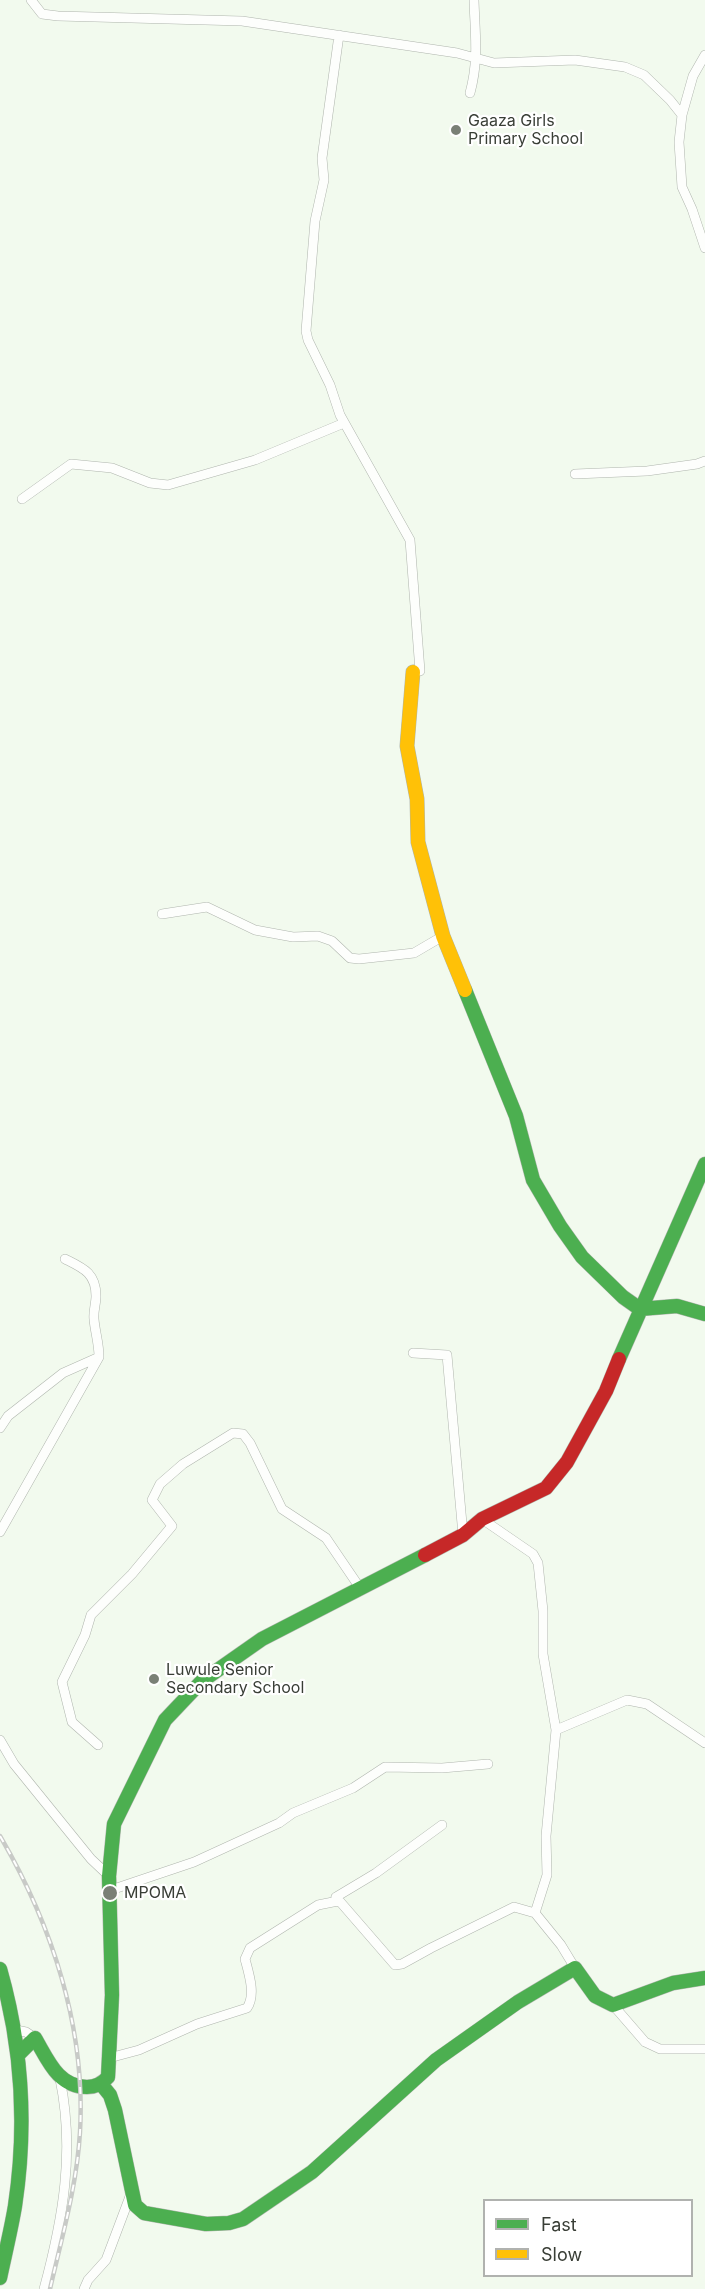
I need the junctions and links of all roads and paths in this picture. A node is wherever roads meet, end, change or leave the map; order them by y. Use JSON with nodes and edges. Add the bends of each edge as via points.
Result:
{"nodes":[{"id":1,"x":31,"y":0,"type":"edge"},
{"id":2,"x":474,"y":0,"type":"edge"},
{"id":3,"x":339,"y":35,"type":"junction"},
{"id":4,"x":705,"y":55,"type":"edge"},
{"id":5,"x":477,"y":59,"type":"junction"},
{"id":6,"x":470,"y":93,"type":"dead end"},
{"id":7,"x":682,"y":116,"type":"junction"},
{"id":8,"x":705,"y":248,"type":"edge"},
{"id":9,"x":344,"y":423,"type":"junction"},
{"id":10,"x":705,"y":461,"type":"edge"},
{"id":11,"x":576,"y":474,"type":"dead end"},
{"id":12,"x":22,"y":499,"type":"dead end"},
{"id":13,"x":417,"y":672,"type":"joint"},
{"id":14,"x":162,"y":914,"type":"dead end"},
{"id":15,"x":443,"y":936,"type":"junction"},
{"id":16,"x":705,"y":1164,"type":"edge"},
{"id":17,"x":65,"y":1259,"type":"dead end"},
{"id":18,"x":640,"y":1310,"type":"junction"},
{"id":19,"x":705,"y":1314,"type":"edge"},
{"id":20,"x":413,"y":1353,"type":"dead end"},
{"id":21,"x":99,"y":1357,"type":"junction"},
{"id":22,"x":0,"y":1428,"type":"edge"},
{"id":23,"x":482,"y":1519,"type":"junction"},
{"id":24,"x":0,"y":1532,"type":"edge"},
{"id":25,"x":463,"y":1535,"type":"junction"},
{"id":26,"x":360,"y":1588,"type":"junction"},
{"id":27,"x":556,"y":1730,"type":"junction"},
{"id":28,"x":0,"y":1740,"type":"edge"},
{"id":29,"x":705,"y":1743,"type":"edge"},
{"id":30,"x":98,"y":1745,"type":"dead end"},
{"id":31,"x":488,"y":1764,"type":"dead end"},
{"id":32,"x":442,"y":1825,"type":"dead end"},
{"id":33,"x":109,"y":1876,"type":"junction"},
{"id":34,"x":108,"y":1891,"type":"junction"},
{"id":35,"x":336,"y":1898,"type":"junction"},
{"id":36,"x":535,"y":1913,"type":"junction"},
{"id":37,"x":575,"y":1968,"type":"junction"},
{"id":38,"x":0,"y":1969,"type":"edge"},
{"id":39,"x":705,"y":1978,"type":"edge"},
{"id":40,"x":613,"y":2005,"type":"junction"},
{"id":41,"x":16,"y":2030,"type":"junction"},
{"id":42,"x":35,"y":2038,"type":"junction"},
{"id":43,"x":705,"y":2049,"type":"edge"},
{"id":44,"x":18,"y":2055,"type":"junction"},
{"id":45,"x":109,"y":2058,"type":"junction"},
{"id":46,"x":60,"y":2079,"type":"junction"},
{"id":47,"x":101,"y":2084,"type":"junction"},
{"id":48,"x":133,"y":2189,"type":"junction"},
{"id":49,"x":0,"y":2278,"type":"edge"},
{"id":50,"x":44,"y":2289,"type":"edge"},
{"id":51,"x":84,"y":2289,"type":"edge"}],
"edges":[{"from":1,"to":3,"type":"street","via":[[42,14],[50,15],[234,20]]},
{"from":2,"to":5,"type":"street"},
{"from":3,"to":5,"type":"street"},
{"from":3,"to":9,"type":"street","via":[[322,158],[324,180],[315,221],[306,331]]},
{"from":4,"to":7,"type":"street","via":[[693,76]]},
{"from":5,"to":6,"type":"street"},
{"from":5,"to":7,"type":"street","via":[[494,63],[575,60],[625,67],[644,75]]},
{"from":7,"to":8,"type":"street","via":[[682,187]]},
{"from":9,"to":12,"type":"street","via":[[255,460],[168,485],[150,483],[112,468],[71,464]]},
{"from":9,"to":13,"type":"street","via":[[410,540]]},
{"from":10,"to":11,"type":"street","via":[[647,471]]},
{"from":13,"to":15,"type":"street","via":[[407,746],[417,799],[418,842]]},
{"from":14,"to":15,"type":"street","via":[[207,907],[255,930],[293,937],[318,936],[332,941],[350,958],[359,959],[414,953]]},
{"from":15,"to":18,"type":"street","via":[[516,1116],[533,1180],[582,1257]]},
{"from":16,"to":18,"type":"street"},
{"from":17,"to":21,"type":"street","via":[[86,1269],[93,1280]]},
{"from":18,"to":19,"type":"street","via":[[678,1306]]},
{"from":18,"to":23,"type":"street","via":[[606,1391],[567,1462],[546,1488]]},
{"from":20,"to":25,"type":"street","via":[[447,1355]]},
{"from":21,"to":22,"type":"street","via":[[63,1372],[8,1416]]},
{"from":21,"to":24,"type":"street"},
{"from":23,"to":25,"type":"street"},
{"from":23,"to":27,"type":"street","via":[[533,1554],[538,1563],[543,1654]]},
{"from":25,"to":26,"type":"street"},
{"from":26,"to":30,"type":"street","via":[[326,1538],[282,1509],[250,1443],[243,1434],[233,1433],[183,1464],[160,1484],[152,1500],[172,1526],[91,1615],[62,1682],[72,1722]]},
{"from":26,"to":33,"type":"street","via":[[254,1645],[202,1681],[165,1720],[114,1824]]},
{"from":27,"to":29,"type":"street","via":[[627,1700],[647,1704]]},
{"from":27,"to":36,"type":"street","via":[[546,1836],[547,1875]]},
{"from":28,"to":33,"type":"street","via":[[14,1764]]},
{"from":31,"to":34,"type":"street","via":[[385,1767],[353,1788],[194,1863]]},
{"from":32,"to":35,"type":"street"},
{"from":33,"to":34,"type":"street"},
{"from":34,"to":45,"type":"street","via":[[112,1995]]},
{"from":35,"to":36,"type":"street","via":[[395,1965],[514,1907]]},
{"from":35,"to":45,"type":"street","via":[[338,1901],[318,1905],[250,1948],[245,1959],[251,2002],[247,2008]]},
{"from":36,"to":37,"type":"street"},
{"from":37,"to":40,"type":"street","via":[[595,1996]]},
{"from":37,"to":48,"type":"street","via":[[511,2006],[435,2060],[312,2172],[243,2219],[217,2225],[144,2213],[135,2205]]},
{"from":38,"to":41,"type":"street"},
{"from":39,"to":40,"type":"street","via":[[673,1983]]},
{"from":40,"to":43,"type":"street","via":[[645,2042],[660,2049]]},
{"from":41,"to":42,"type":"street"},
{"from":41,"to":44,"type":"street"},
{"from":42,"to":44,"type":"street"},
{"from":42,"to":46,"type":"street"},
{"from":44,"to":49,"type":"street","via":[[20,2156],[15,2206]]},
{"from":45,"to":47,"type":"street","via":[[108,2077]]},
{"from":46,"to":47,"type":"street","via":[[81,2088]]},
{"from":46,"to":50,"type":"street","via":[[66,2115],[67,2181]]},
{"from":47,"to":48,"type":"street","via":[[115,2110]]},
{"from":48,"to":51,"type":"street","via":[[106,2260]]}]}
